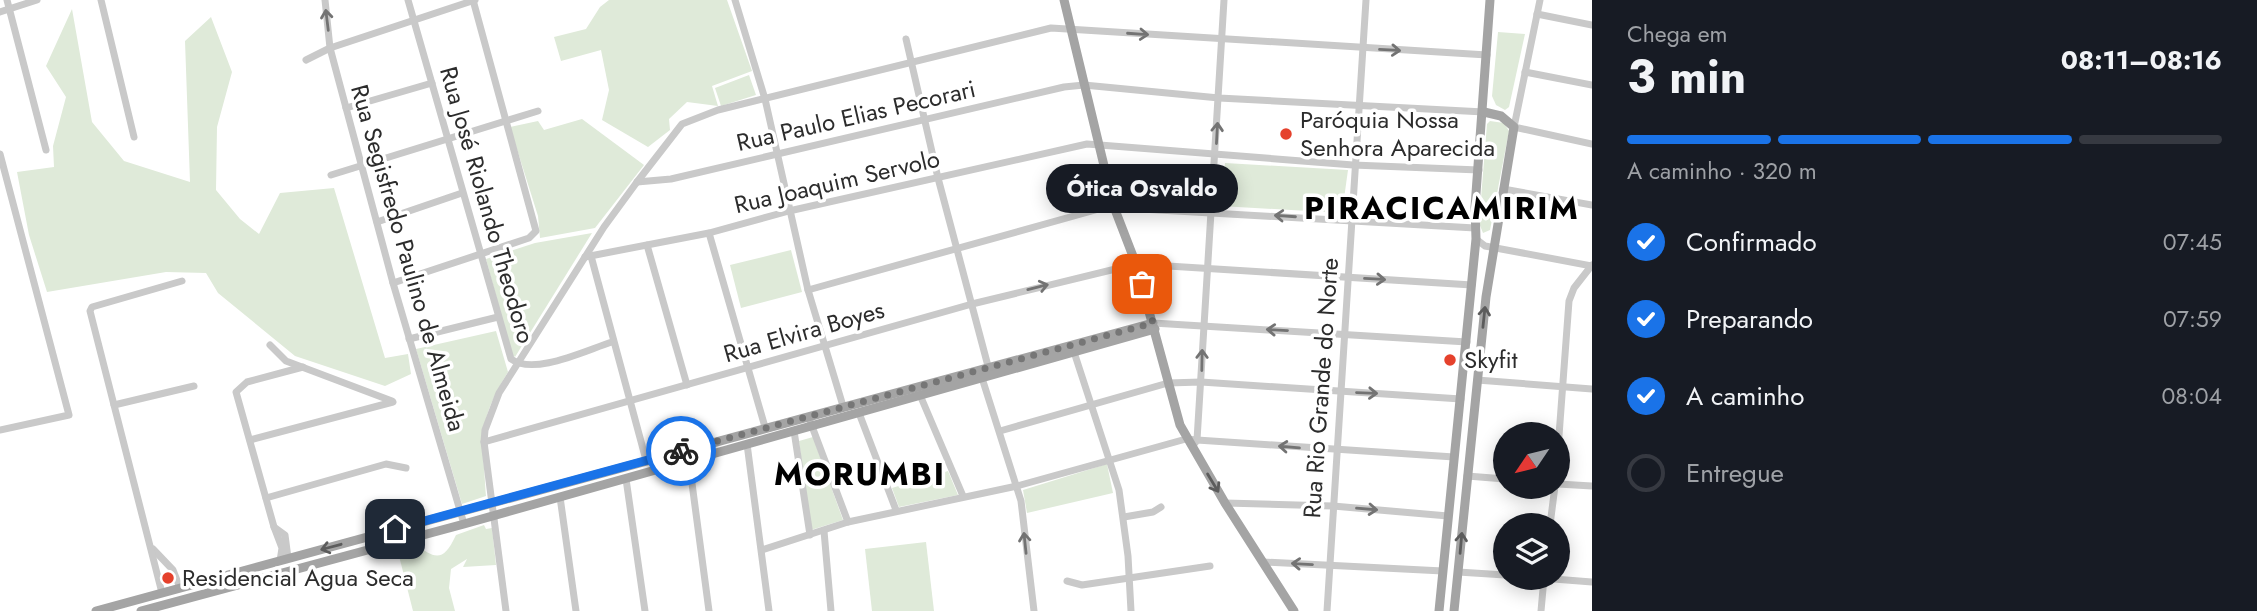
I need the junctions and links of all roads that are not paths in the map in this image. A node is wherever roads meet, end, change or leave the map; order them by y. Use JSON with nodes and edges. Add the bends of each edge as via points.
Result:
{"nodes":[{"id":1,"x":6,"y":0,"type":"edge"},
{"id":2,"x":37,"y":0,"type":"edge"},
{"id":3,"x":101,"y":0,"type":"edge"},
{"id":4,"x":325,"y":0,"type":"edge"},
{"id":5,"x":408,"y":0,"type":"edge"},
{"id":6,"x":474,"y":0,"type":"edge"},
{"id":7,"x":735,"y":0,"type":"edge"},
{"id":8,"x":744,"y":0,"type":"edge"},
{"id":9,"x":1064,"y":0,"type":"edge"},
{"id":10,"x":1224,"y":0,"type":"edge"},
{"id":11,"x":1366,"y":0,"type":"edge"},
{"id":12,"x":1490,"y":0,"type":"edge"},
{"id":13,"x":1540,"y":0,"type":"edge"},
{"id":14,"x":9,"y":9,"type":"junction"},
{"id":15,"x":0,"y":12,"type":"edge"},
{"id":16,"x":739,"y":12,"type":"junction"},
{"id":17,"x":1537,"y":14,"type":"junction"},
{"id":18,"x":415,"y":21,"type":"junction"},
{"id":19,"x":1592,"y":25,"type":"edge"},
{"id":20,"x":1070,"y":29,"type":"junction"},
{"id":21,"x":906,"y":39,"type":"dead end"},
{"id":22,"x":1223,"y":40,"type":"junction"},
{"id":23,"x":330,"y":48,"type":"junction"},
{"id":24,"x":1361,"y":48,"type":"junction"},
{"id":25,"x":1487,"y":55,"type":"junction"},
{"id":26,"x":306,"y":61,"type":"dead end"},
{"id":27,"x":912,"y":63,"type":"junction"},
{"id":28,"x":1525,"y":72,"type":"junction"},
{"id":29,"x":432,"y":83,"type":"junction"},
{"id":30,"x":1084,"y":85,"type":"junction"},
{"id":31,"x":1592,"y":85,"type":"edge"},
{"id":32,"x":1219,"y":98,"type":"junction"},
{"id":33,"x":765,"y":99,"type":"junction"},
{"id":34,"x":1359,"y":105,"type":"junction"},
{"id":35,"x":346,"y":108,"type":"junction"},
{"id":36,"x":538,"y":111,"type":"dead end"},
{"id":37,"x":1484,"y":112,"type":"junction"},
{"id":38,"x":505,"y":120,"type":"junction"},
{"id":39,"x":925,"y":120,"type":"junction"},
{"id":40,"x":1514,"y":127,"type":"junction"},
{"id":41,"x":134,"y":137,"type":"dead end"},
{"id":42,"x":447,"y":138,"type":"junction"},
{"id":43,"x":1098,"y":144,"type":"junction"},
{"id":44,"x":1592,"y":144,"type":"edge"},
{"id":45,"x":46,"y":150,"type":"dead end"},
{"id":46,"x":0,"y":154,"type":"edge"},
{"id":47,"x":776,"y":155,"type":"junction"},
{"id":48,"x":1216,"y":155,"type":"junction"},
{"id":49,"x":362,"y":165,"type":"junction"},
{"id":50,"x":1353,"y":165,"type":"junction"},
{"id":51,"x":1479,"y":170,"type":"junction"},
{"id":52,"x":331,"y":175,"type":"dead end"},
{"id":53,"x":938,"y":178,"type":"junction"},
{"id":54,"x":637,"y":182,"type":"junction"},
{"id":55,"x":1503,"y":189,"type":"junction"},
{"id":56,"x":462,"y":193,"type":"junction"},
{"id":57,"x":1592,"y":205,"type":"edge"},
{"id":58,"x":1114,"y":207,"type":"junction"},
{"id":59,"x":789,"y":211,"type":"junction"},
{"id":60,"x":1212,"y":211,"type":"junction"},
{"id":61,"x":1350,"y":219,"type":"junction"},
{"id":62,"x":377,"y":222,"type":"junction"},
{"id":63,"x":1475,"y":228,"type":"junction"},
{"id":64,"x":709,"y":233,"type":"junction"},
{"id":65,"x":1476,"y":239,"type":"junction"},
{"id":66,"x":647,"y":246,"type":"junction"},
{"id":67,"x":957,"y":246,"type":"junction"},
{"id":68,"x":1493,"y":248,"type":"junction"},
{"id":69,"x":480,"y":253,"type":"junction"},
{"id":70,"x":588,"y":257,"type":"junction"},
{"id":71,"x":1136,"y":264,"type":"junction"},
{"id":72,"x":1592,"y":265,"type":"edge"},
{"id":73,"x":1207,"y":268,"type":"junction"},
{"id":74,"x":1347,"y":277,"type":"junction"},
{"id":75,"x":181,"y":281,"type":"dead end"},
{"id":76,"x":393,"y":284,"type":"junction"},
{"id":77,"x":1472,"y":285,"type":"junction"},
{"id":78,"x":808,"y":290,"type":"junction"},
{"id":79,"x":972,"y":304,"type":"junction"},
{"id":80,"x":498,"y":317,"type":"junction"},
{"id":81,"x":1203,"y":324,"type":"junction"},
{"id":82,"x":1154,"y":326,"type":"junction"},
{"id":83,"x":1342,"y":334,"type":"junction"},
{"id":84,"x":409,"y":339,"type":"junction"},
{"id":85,"x":612,"y":342,"type":"junction"},
{"id":86,"x":1467,"y":342,"type":"junction"},
{"id":87,"x":270,"y":345,"type":"dead end"},
{"id":88,"x":825,"y":346,"type":"junction"},
{"id":89,"x":1074,"y":352,"type":"junction"},
{"id":90,"x":518,"y":364,"type":"junction"},
{"id":91,"x":988,"y":366,"type":"junction"},
{"id":92,"x":303,"y":367,"type":"junction"},
{"id":93,"x":747,"y":370,"type":"junction"},
{"id":94,"x":970,"y":371,"type":"junction"},
{"id":95,"x":982,"y":378,"type":"junction"},
{"id":96,"x":1477,"y":380,"type":"junction"},
{"id":97,"x":1201,"y":382,"type":"junction"},
{"id":98,"x":1168,"y":383,"type":"junction"},
{"id":99,"x":687,"y":385,"type":"junction"},
{"id":100,"x":194,"y":386,"type":"dead end"},
{"id":101,"x":1562,"y":387,"type":"junction"},
{"id":102,"x":1592,"y":389,"type":"edge"},
{"id":103,"x":365,"y":391,"type":"junction"},
{"id":104,"x":1340,"y":392,"type":"junction"},
{"id":105,"x":920,"y":395,"type":"junction"},
{"id":106,"x":1461,"y":399,"type":"junction"},
{"id":107,"x":631,"y":401,"type":"junction"},
{"id":108,"x":1092,"y":404,"type":"junction"},
{"id":109,"x":114,"y":405,"type":"junction"},
{"id":110,"x":843,"y":406,"type":"junction"},
{"id":111,"x":363,"y":410,"type":"junction"},
{"id":112,"x":859,"y":412,"type":"junction"},
{"id":113,"x":806,"y":416,"type":"junction"},
{"id":114,"x":1560,"y":422,"type":"edge"},
{"id":115,"x":813,"y":426,"type":"junction"},
{"id":116,"x":765,"y":428,"type":"junction"},
{"id":117,"x":0,"y":430,"type":"edge"},
{"id":118,"x":794,"y":431,"type":"junction"},
{"id":119,"x":1000,"y":431,"type":"junction"},
{"id":120,"x":250,"y":440,"type":"junction"},
{"id":121,"x":484,"y":442,"type":"junction"},
{"id":122,"x":1191,"y":442,"type":"junction"},
{"id":123,"x":747,"y":444,"type":"junction"},
{"id":124,"x":1336,"y":451,"type":"junction"},
{"id":125,"x":1454,"y":457,"type":"junction"},
{"id":126,"x":1111,"y":458,"type":"junction"},
{"id":127,"x":646,"y":460,"type":"junction"},
{"id":128,"x":689,"y":461,"type":"junction"},
{"id":129,"x":406,"y":468,"type":"dead end"},
{"id":130,"x":1467,"y":476,"type":"junction"},
{"id":131,"x":626,"y":478,"type":"junction"},
{"id":132,"x":1493,"y":478,"type":"edge"},
{"id":133,"x":1570,"y":485,"type":"edge"},
{"id":134,"x":1017,"y":486,"type":"junction"},
{"id":135,"x":1592,"y":486,"type":"edge"},
{"id":136,"x":963,"y":496,"type":"junction"},
{"id":137,"x":560,"y":497,"type":"junction"},
{"id":138,"x":265,"y":498,"type":"junction"},
{"id":139,"x":490,"y":503,"type":"junction"},
{"id":140,"x":1225,"y":503,"type":"junction"},
{"id":141,"x":1332,"y":506,"type":"junction"},
{"id":142,"x":1161,"y":507,"type":"dead end"},
{"id":143,"x":896,"y":510,"type":"junction"},
{"id":144,"x":460,"y":511,"type":"junction"},
{"id":145,"x":492,"y":516,"type":"junction"},
{"id":146,"x":1448,"y":516,"type":"junction"},
{"id":147,"x":1124,"y":517,"type":"junction"},
{"id":148,"x":848,"y":522,"type":"junction"},
{"id":149,"x":464,"y":524,"type":"junction"},
{"id":150,"x":824,"y":530,"type":"junction"},
{"id":151,"x":810,"y":535,"type":"junction"},
{"id":152,"x":151,"y":546,"type":"junction"},
{"id":153,"x":762,"y":550,"type":"junction"},
{"id":154,"x":284,"y":559,"type":"junction"},
{"id":155,"x":1263,"y":562,"type":"junction"},
{"id":156,"x":1210,"y":566,"type":"dead end"},
{"id":157,"x":1328,"y":566,"type":"junction"},
{"id":158,"x":255,"y":567,"type":"junction"},
{"id":159,"x":1443,"y":571,"type":"junction"},
{"id":160,"x":286,"y":572,"type":"junction"},
{"id":161,"x":1458,"y":572,"type":"junction"},
{"id":162,"x":1493,"y":574,"type":"edge"},
{"id":163,"x":1129,"y":576,"type":"junction"},
{"id":164,"x":1570,"y":580,"type":"edge"},
{"id":165,"x":254,"y":581,"type":"junction"},
{"id":166,"x":1068,"y":581,"type":"dead end"},
{"id":167,"x":1592,"y":582,"type":"edge"},
{"id":168,"x":180,"y":588,"type":"junction"},
{"id":169,"x":1542,"y":590,"type":"edge"},
{"id":170,"x":162,"y":593,"type":"junction"},
{"id":171,"x":110,"y":609,"type":"edge"},
{"id":172,"x":96,"y":611,"type":"edge"},
{"id":173,"x":141,"y":611,"type":"edge"},
{"id":174,"x":506,"y":611,"type":"edge"},
{"id":175,"x":576,"y":611,"type":"edge"},
{"id":176,"x":645,"y":611,"type":"edge"},
{"id":177,"x":709,"y":611,"type":"edge"},
{"id":178,"x":769,"y":611,"type":"edge"},
{"id":179,"x":831,"y":611,"type":"edge"},
{"id":180,"x":1034,"y":611,"type":"edge"},
{"id":181,"x":1131,"y":611,"type":"edge"},
{"id":182,"x":1294,"y":611,"type":"edge"},
{"id":183,"x":1327,"y":611,"type":"edge"},
{"id":184,"x":1439,"y":611,"type":"edge"},
{"id":185,"x":1454,"y":611,"type":"edge"},
{"id":186,"x":1541,"y":611,"type":"edge"}],
"edges":[{"from":1,"to":14,"type":"street"},
{"from":2,"to":14,"type":"street"},
{"from":3,"to":41,"type":"street"},
{"from":23,"to":4,"type":"street","name":"Rua Segisfredo Paulino de Almeida","one_way":true},
{"from":5,"to":18,"type":"street","name":"Rua José Riolando Theodoro"},
{"from":6,"to":18,"type":"street"},
{"from":6,"to":38,"type":"street"},
{"from":7,"to":16,"type":"street"},
{"from":8,"to":16,"type":"street"},
{"from":9,"to":20,"type":"main road"},
{"from":10,"to":22,"type":"street"},
{"from":11,"to":24,"type":"street","name":"Rua Rio Grande do Norte"},
{"from":12,"to":25,"type":"main road"},
{"from":13,"to":17,"type":"street"},
{"from":14,"to":15,"type":"street"},
{"from":14,"to":45,"type":"street"},
{"from":16,"to":33,"type":"street"},
{"from":17,"to":19,"type":"street"},
{"from":17,"to":28,"type":"street"},
{"from":18,"to":23,"type":"street"},
{"from":18,"to":29,"type":"street","name":"Rua José Riolando Theodoro"},
{"from":20,"to":22,"type":"street","one_way":true},
{"from":20,"to":27,"type":"street","via":[[1051,28]]},
{"from":20,"to":30,"type":"main road"},
{"from":21,"to":27,"type":"street"},
{"from":22,"to":24,"type":"street"},
{"from":22,"to":32,"type":"street"},
{"from":23,"to":26,"type":"street"},
{"from":23,"to":35,"type":"street","name":"Rua Segisfredo Paulino de Almeida"},
{"from":24,"to":25,"type":"street","one_way":true},
{"from":24,"to":34,"type":"street","name":"Rua Rio Grande do Norte"},
{"from":25,"to":37,"type":"main road"},
{"from":27,"to":33,"type":"street"},
{"from":27,"to":39,"type":"street"},
{"from":28,"to":31,"type":"street"},
{"from":28,"to":40,"type":"street"},
{"from":29,"to":35,"type":"street"},
{"from":29,"to":42,"type":"street","name":"Rua José Riolando Theodoro"},
{"from":30,"to":32,"type":"street","name":"Rua Paulo Elias Pecorari"},
{"from":30,"to":39,"type":"street","name":"Rua Paulo Elias Pecorari"},
{"from":30,"to":43,"type":"main road"},
{"from":32,"to":34,"type":"street","name":"Rua Paulo Elias Pecorari"},
{"from":48,"to":32,"type":"street","one_way":true},
{"from":33,"to":47,"type":"street"},
{"from":33,"to":54,"type":"street","via":[[682,124]]},
{"from":34,"to":37,"type":"street","name":"Rua Paulo Elias Pecorari"},
{"from":34,"to":50,"type":"street","name":"Rua Rio Grande do Norte"},
{"from":35,"to":49,"type":"street","name":"Rua Segisfredo Paulino de Almeida"},
{"from":36,"to":38,"type":"street"},
{"from":37,"to":40,"type":"main road","via":[[1501,116]]},
{"from":37,"to":51,"type":"main road"},
{"from":38,"to":42,"type":"street"},
{"from":38,"to":69,"type":"street","via":[[536,231],[529,238]]},
{"from":39,"to":47,"type":"street","name":"Rua Paulo Elias Pecorari"},
{"from":39,"to":53,"type":"street"},
{"from":40,"to":44,"type":"street"},
{"from":40,"to":55,"type":"main road"},
{"from":42,"to":49,"type":"street"},
{"from":42,"to":56,"type":"street","name":"Rua José Riolando Theodoro"},
{"from":43,"to":48,"type":"street","name":"Rua Joaquim Servolo"},
{"from":43,"to":53,"type":"street","name":"Rua Joaquim Servolo"},
{"from":43,"to":58,"type":"main road"},
{"from":46,"to":117,"type":"street","via":[[69,415]]},
{"from":47,"to":54,"type":"street","name":"Rua Paulo Elias Pecorari","via":[[671,179]]},
{"from":47,"to":59,"type":"street"},
{"from":48,"to":50,"type":"street","name":"Rua Joaquim Servolo"},
{"from":48,"to":60,"type":"street"},
{"from":49,"to":52,"type":"street"},
{"from":49,"to":62,"type":"street","name":"Rua Segisfredo Paulino de Almeida"},
{"from":50,"to":51,"type":"street","name":"Rua Joaquim Servolo"},
{"from":50,"to":61,"type":"street","name":"Rua Rio Grande do Norte"},
{"from":51,"to":63,"type":"main road"},
{"from":53,"to":59,"type":"street","name":"Rua Joaquim Servolo"},
{"from":53,"to":67,"type":"street"},
{"from":54,"to":70,"type":"street"},
{"from":55,"to":57,"type":"street"},
{"from":55,"to":68,"type":"main road"},
{"from":56,"to":62,"type":"street"},
{"from":56,"to":69,"type":"street","name":"Rua José Riolando Theodoro"},
{"from":58,"to":60,"type":"street"},
{"from":58,"to":67,"type":"street"},
{"from":58,"to":71,"type":"main road"},
{"from":59,"to":64,"type":"street","name":"Rua Joaquim Servolo"},
{"from":59,"to":78,"type":"street"},
{"from":61,"to":60,"type":"street","one_way":true},
{"from":60,"to":73,"type":"street"},
{"from":61,"to":63,"type":"street"},
{"from":61,"to":74,"type":"street","name":"Rua Rio Grande do Norte"},
{"from":62,"to":76,"type":"street","name":"Rua Segisfredo Paulino de Almeida"},
{"from":63,"to":65,"type":"main road"},
{"from":64,"to":66,"type":"street","name":"Rua Joaquim Servolo"},
{"from":64,"to":93,"type":"street"},
{"from":65,"to":68,"type":"street"},
{"from":65,"to":77,"type":"main road"},
{"from":66,"to":70,"type":"street","name":"Rua Joaquim Servolo"},
{"from":66,"to":99,"type":"street"},
{"from":67,"to":78,"type":"street"},
{"from":67,"to":79,"type":"street"},
{"from":68,"to":72,"type":"street"},
{"from":96,"to":68,"type":"main road","one_way":true},
{"from":69,"to":76,"type":"street"},
{"from":69,"to":80,"type":"street","name":"Rua José Riolando Theodoro"},
{"from":70,"to":85,"type":"street"},
{"from":70,"to":90,"type":"street"},
{"from":71,"to":73,"type":"street","name":"Rua Elvira Boyes"},
{"from":79,"to":71,"type":"street","name":"Rua Elvira Boyes","one_way":true},
{"from":71,"to":82,"type":"main road"},
{"from":72,"to":101,"type":"street","via":[[1569,301]]},
{"from":73,"to":74,"type":"street","name":"Rua Elvira Boyes"},
{"from":73,"to":81,"type":"street"},
{"from":74,"to":77,"type":"street","name":"Rua Elvira Boyes","one_way":true},
{"from":74,"to":83,"type":"street","name":"Rua Rio Grande do Norte"},
{"from":75,"to":109,"type":"street","via":[[92,307]]},
{"from":76,"to":84,"type":"street","name":"Rua Segisfredo Paulino de Almeida"},
{"from":77,"to":86,"type":"main road"},
{"from":78,"to":88,"type":"street"},
{"from":79,"to":88,"type":"street","name":"Rua Elvira Boyes"},
{"from":79,"to":91,"type":"street"},
{"from":80,"to":84,"type":"street"},
{"from":80,"to":90,"type":"street","name":"Rua José Riolando Theodoro","via":[[511,359]]},
{"from":81,"to":82,"type":"street"},
{"from":83,"to":81,"type":"street","one_way":true},
{"from":97,"to":81,"type":"street","one_way":true},
{"from":82,"to":89,"type":"main road"},
{"from":82,"to":91,"type":"main road"},
{"from":82,"to":98,"type":"main road"},
{"from":83,"to":86,"type":"street"},
{"from":83,"to":104,"type":"street","name":"Rua Rio Grande do Norte"},
{"from":84,"to":144,"type":"street","name":"Rua Segisfredo Paulino de Almeida"},
{"from":85,"to":90,"type":"street","name":"Rua José Riolando Theodoro","via":[[536,366]]},
{"from":85,"to":107,"type":"street"},
{"from":86,"to":106,"type":"main road"},
{"from":87,"to":92,"type":"street","via":[[286,361]]},
{"from":88,"to":93,"type":"street","name":"Rua Elvira Boyes"},
{"from":88,"to":110,"type":"street"},
{"from":89,"to":95,"type":"main road"},
{"from":89,"to":108,"type":"street"},
{"from":90,"to":121,"type":"street","via":[[499,393]]},
{"from":91,"to":94,"type":"main road"},
{"from":91,"to":95,"type":"main road"},
{"from":92,"to":103,"type":"street"},
{"from":92,"to":120,"type":"street","via":[[247,382],[236,392]]},
{"from":93,"to":99,"type":"street","name":"Rua Elvira Boyes"},
{"from":93,"to":116,"type":"street"},
{"from":94,"to":95,"type":"main road"},
{"from":94,"to":110,"type":"main road"},
{"from":95,"to":105,"type":"main road"},
{"from":95,"to":119,"type":"street"},
{"from":96,"to":101,"type":"street"},
{"from":96,"to":130,"type":"main road"},
{"from":97,"to":98,"type":"street"},
{"from":97,"to":104,"type":"street"},
{"from":97,"to":122,"type":"street"},
{"from":98,"to":108,"type":"street"},
{"from":98,"to":122,"type":"main road"},
{"from":99,"to":107,"type":"street","name":"Rua Elvira Boyes"},
{"from":100,"to":109,"type":"street"},
{"from":101,"to":102,"type":"street"},
{"from":101,"to":114,"type":"street"},
{"from":103,"to":111,"type":"street"},
{"from":103,"to":111,"type":"street","via":[[393,402]]},
{"from":104,"to":106,"type":"street","one_way":true},
{"from":104,"to":124,"type":"street","name":"Rua Rio Grande do Norte"},
{"from":105,"to":112,"type":"main road"},
{"from":105,"to":136,"type":"street"},
{"from":106,"to":125,"type":"main road"},
{"from":107,"to":121,"type":"street","name":"Rua Elvira Boyes"},
{"from":107,"to":127,"type":"street"},
{"from":108,"to":119,"type":"street"},
{"from":108,"to":126,"type":"street"},
{"from":109,"to":152,"type":"street"},
{"from":110,"to":113,"type":"main road"},
{"from":111,"to":120,"type":"street"},
{"from":112,"to":115,"type":"main road"},
{"from":112,"to":143,"type":"street"},
{"from":113,"to":115,"type":"street"},
{"from":113,"to":116,"type":"main road"},
{"from":115,"to":118,"type":"main road"},
{"from":115,"to":148,"type":"street"},
{"from":116,"to":123,"type":"main road","via":[[752,432]]},
{"from":116,"to":127,"type":"main road"},
{"from":118,"to":123,"type":"main road"},
{"from":118,"to":151,"type":"street"},
{"from":119,"to":134,"type":"street"},
{"from":120,"to":138,"type":"street"},
{"from":121,"to":139,"type":"street"},
{"from":124,"to":122,"type":"street","one_way":true},
{"from":122,"to":126,"type":"street"},
{"from":122,"to":140,"type":"main road","one_way":true},
{"from":123,"to":128,"type":"main road"},
{"from":123,"to":153,"type":"street"},
{"from":124,"to":125,"type":"street"},
{"from":124,"to":141,"type":"street","name":"Rua Rio Grande do Norte"},
{"from":125,"to":130,"type":"main road","via":[[1464,457]]},
{"from":125,"to":146,"type":"main road"},
{"from":126,"to":134,"type":"street"},
{"from":126,"to":147,"type":"street"},
{"from":127,"to":139,"type":"main road"},
{"from":128,"to":131,"type":"main road"},
{"from":128,"to":177,"type":"street"},
{"from":129,"to":138,"type":"street","via":[[386,464]]},
{"from":130,"to":132,"type":"street"},
{"from":161,"to":130,"type":"main road","one_way":true},
{"from":131,"to":137,"type":"main road"},
{"from":131,"to":176,"type":"street"},
{"from":133,"to":135,"type":"street"},
{"from":134,"to":136,"type":"street"},
{"from":180,"to":134,"type":"street","one_way":true},
{"from":136,"to":143,"type":"street"},
{"from":137,"to":145,"type":"main road"},
{"from":137,"to":175,"type":"street"},
{"from":138,"to":154,"type":"street","via":[[274,527],[285,535]]},
{"from":139,"to":144,"type":"main road"},
{"from":139,"to":145,"type":"street"},
{"from":140,"to":141,"type":"street"},
{"from":140,"to":155,"type":"main road"},
{"from":141,"to":146,"type":"street","one_way":true},
{"from":141,"to":157,"type":"street","name":"Rua Rio Grande do Norte"},
{"from":142,"to":147,"type":"street"},
{"from":143,"to":148,"type":"street"},
{"from":144,"to":149,"type":"street","name":"Rua Segisfredo Paulino de Almeida"},
{"from":144,"to":154,"type":"main road","one_way":true},
{"from":145,"to":149,"type":"main road"},
{"from":145,"to":174,"type":"street"},
{"from":146,"to":159,"type":"main road"},
{"from":147,"to":163,"type":"street"},
{"from":148,"to":150,"type":"street"},
{"from":149,"to":160,"type":"main road"},
{"from":150,"to":151,"type":"street"},
{"from":150,"to":179,"type":"street"},
{"from":151,"to":153,"type":"street"},
{"from":152,"to":168,"type":"street","via":[[173,570]]},
{"from":152,"to":170,"type":"street"},
{"from":153,"to":178,"type":"street"},
{"from":154,"to":158,"type":"main road"},
{"from":154,"to":160,"type":"main road","via":[[290,565]]},
{"from":157,"to":155,"type":"street","one_way":true},
{"from":155,"to":182,"type":"main road"},
{"from":156,"to":163,"type":"street"},
{"from":157,"to":159,"type":"street"},
{"from":157,"to":183,"type":"street","name":"Rua Rio Grande do Norte"},
{"from":158,"to":165,"type":"main road"},
{"from":158,"to":168,"type":"main road"},
{"from":159,"to":184,"type":"main road"},
{"from":160,"to":165,"type":"main road"},
{"from":161,"to":162,"type":"street"},
{"from":161,"to":185,"type":"main road"},
{"from":163,"to":166,"type":"street","via":[[1082,584]]},
{"from":163,"to":181,"type":"street"},
{"from":164,"to":167,"type":"street"},
{"from":165,"to":173,"type":"main road"},
{"from":168,"to":170,"type":"main road"},
{"from":169,"to":186,"type":"street"},
{"from":170,"to":171,"type":"main road"},
{"from":171,"to":172,"type":"main road"}]}
